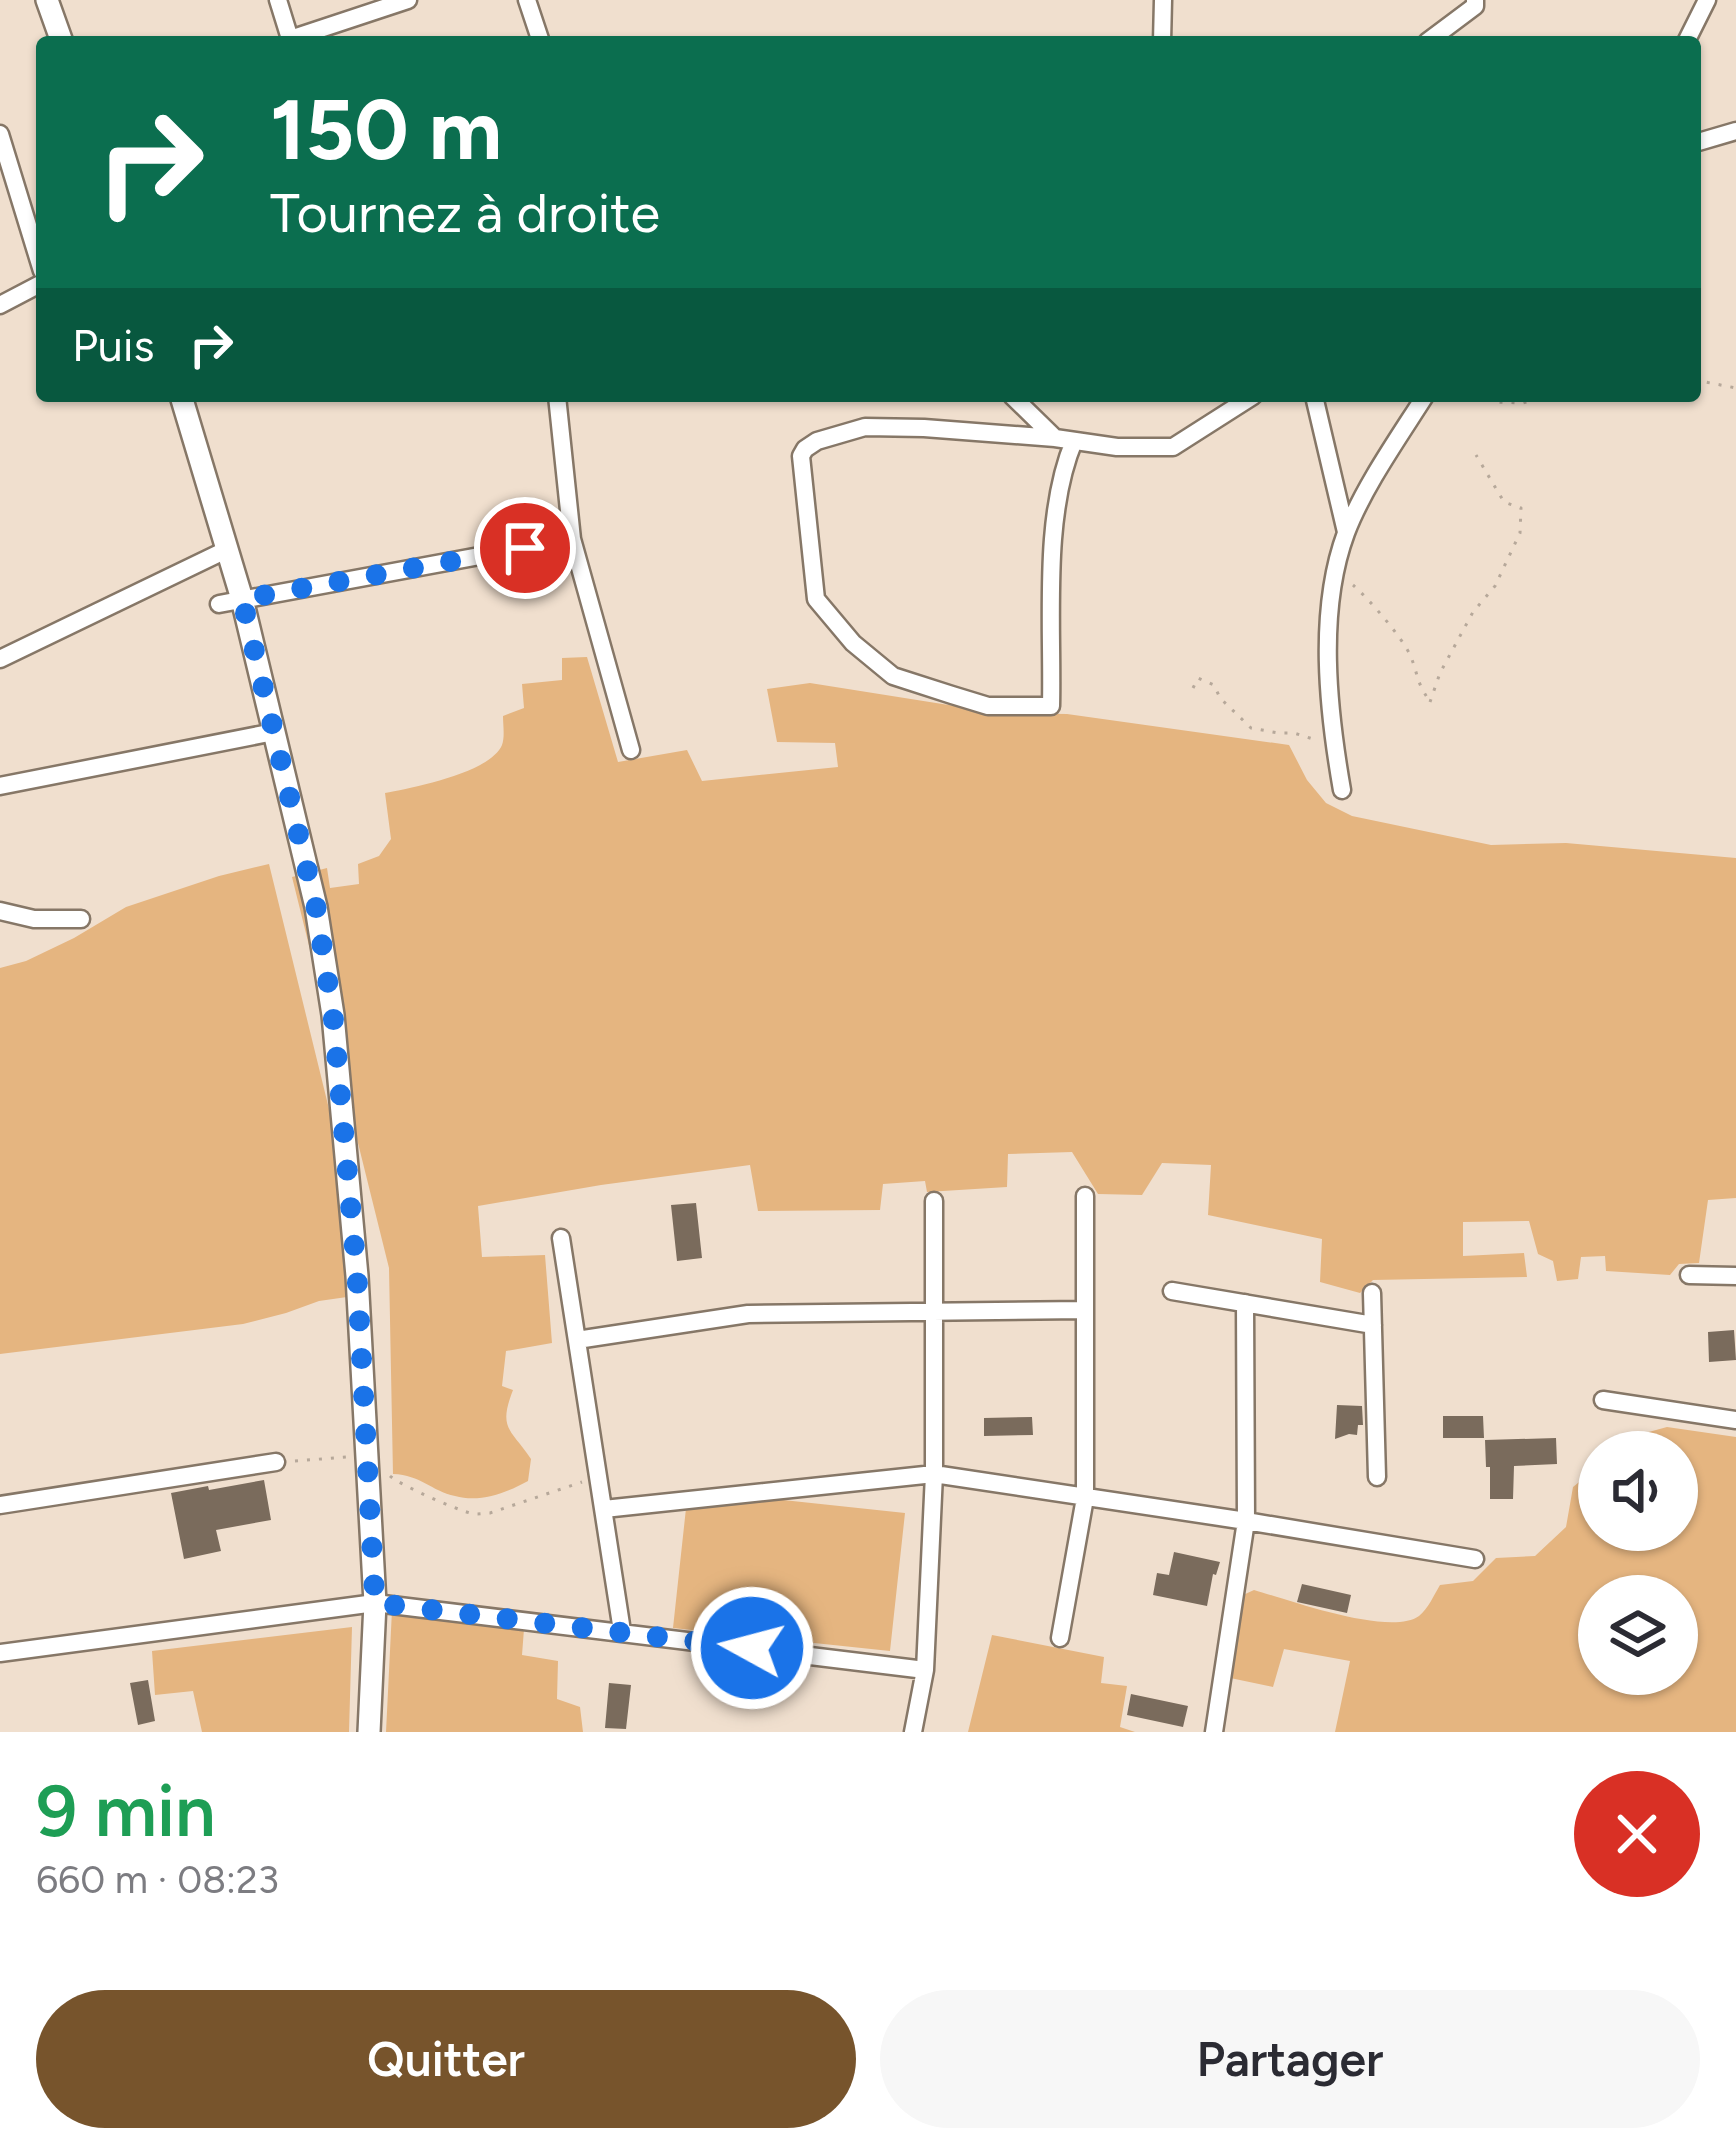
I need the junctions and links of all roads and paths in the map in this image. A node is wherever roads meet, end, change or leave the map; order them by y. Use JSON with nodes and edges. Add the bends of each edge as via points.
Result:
{"nodes":[{"id":1,"x":46,"y":0,"type":"edge"},
{"id":2,"x":278,"y":0,"type":"edge"},
{"id":3,"x":408,"y":0,"type":"edge"},
{"id":4,"x":527,"y":0,"type":"edge"},
{"id":5,"x":1163,"y":0,"type":"edge"},
{"id":6,"x":1475,"y":0,"type":"edge"},
{"id":7,"x":1707,"y":0,"type":"edge"},
{"id":8,"x":60,"y":36,"type":"edge"},
{"id":9,"x":290,"y":36,"type":"edge"},
{"id":10,"x":303,"y":36,"type":"edge"},
{"id":11,"x":539,"y":36,"type":"edge"},
{"id":12,"x":1162,"y":36,"type":"edge"},
{"id":13,"x":1435,"y":36,"type":"edge"},
{"id":14,"x":1689,"y":36,"type":"edge"},
{"id":15,"x":1736,"y":131,"type":"edge"},
{"id":16,"x":0,"y":134,"type":"edge"},
{"id":17,"x":1701,"y":141,"type":"edge"},
{"id":18,"x":36,"y":251,"type":"edge"},
{"id":19,"x":36,"y":287,"type":"edge"},
{"id":20,"x":0,"y":305,"type":"edge"},
{"id":21,"x":1701,"y":381,"type":"edge"},
{"id":22,"x":1736,"y":388,"type":"edge"},
{"id":23,"x":183,"y":402,"type":"edge"},
{"id":24,"x":558,"y":402,"type":"edge"},
{"id":25,"x":1019,"y":402,"type":"edge"},
{"id":26,"x":1243,"y":402,"type":"edge"},
{"id":27,"x":1315,"y":402,"type":"edge"},
{"id":28,"x":1421,"y":402,"type":"edge"},
{"id":29,"x":1496,"y":402,"type":"edge"},
{"id":30,"x":1526,"y":402,"type":"edge"},
{"id":31,"x":1065,"y":439,"type":"junction"},
{"id":32,"x":1476,"y":455,"type":"dead end"},
{"id":33,"x":1346,"y":532,"type":"junction"},
{"id":34,"x":572,"y":539,"type":"junction"},
{"id":35,"x":228,"y":549,"type":"junction"},
{"id":36,"x":1339,"y":563,"type":"junction"},
{"id":37,"x":242,"y":599,"type":"junction"},
{"id":38,"x":219,"y":604,"type":"dead end"},
{"id":39,"x":0,"y":659,"type":"edge"},
{"id":40,"x":1193,"y":688,"type":"dead end"},
{"id":41,"x":274,"y":732,"type":"junction"},
{"id":42,"x":1335,"y":747,"type":"junction"},
{"id":43,"x":631,"y":750,"type":"dead end"},
{"id":44,"x":0,"y":786,"type":"edge"},
{"id":45,"x":1342,"y":790,"type":"dead end"},
{"id":46,"x":0,"y":911,"type":"edge"},
{"id":47,"x":81,"y":919,"type":"dead end"},
{"id":48,"x":1085,"y":1196,"type":"dead end"},
{"id":49,"x":934,"y":1201,"type":"dead end"},
{"id":50,"x":561,"y":1238,"type":"dead end"},
{"id":51,"x":1689,"y":1275,"type":"dead end"},
{"id":52,"x":1736,"y":1276,"type":"edge"},
{"id":53,"x":1172,"y":1291,"type":"dead end"},
{"id":54,"x":1372,"y":1293,"type":"dead end"},
{"id":55,"x":1245,"y":1303,"type":"junction"},
{"id":56,"x":1084,"y":1310,"type":"junction"},
{"id":57,"x":934,"y":1312,"type":"junction"},
{"id":58,"x":1373,"y":1324,"type":"junction"},
{"id":59,"x":577,"y":1340,"type":"junction"},
{"id":60,"x":1603,"y":1400,"type":"dead end"},
{"id":61,"x":1736,"y":1420,"type":"edge"},
{"id":62,"x":366,"y":1455,"type":"junction"},
{"id":63,"x":275,"y":1462,"type":"joint"},
{"id":64,"x":934,"y":1474,"type":"junction"},
{"id":65,"x":599,"y":1476,"type":"junction"},
{"id":66,"x":1377,"y":1477,"type":"dead end"},
{"id":67,"x":1085,"y":1498,"type":"junction"},
{"id":68,"x":0,"y":1505,"type":"edge"},
{"id":69,"x":604,"y":1509,"type":"junction"},
{"id":70,"x":1246,"y":1520,"type":"junction"},
{"id":71,"x":1475,"y":1559,"type":"dead end"},
{"id":72,"x":375,"y":1603,"type":"junction"},
{"id":73,"x":622,"y":1631,"type":"junction"},
{"id":74,"x":1060,"y":1638,"type":"dead end"},
{"id":75,"x":0,"y":1653,"type":"edge"},
{"id":76,"x":926,"y":1670,"type":"junction"},
{"id":77,"x":368,"y":1732,"type":"edge"},
{"id":78,"x":913,"y":1732,"type":"edge"},
{"id":79,"x":1214,"y":1732,"type":"edge"}],
"edges":[{"from":1,"to":8,"type":"street"},
{"from":2,"to":9,"type":"street"},
{"from":3,"to":10,"type":"street"},
{"from":4,"to":11,"type":"street"},
{"from":5,"to":12,"type":"street"},
{"from":6,"to":13,"type":"street"},
{"from":7,"to":14,"type":"street"},
{"from":15,"to":17,"type":"street"},
{"from":16,"to":18,"type":"street"},
{"from":19,"to":20,"type":"street"},
{"from":21,"to":22,"type":"path"},
{"from":23,"to":35,"type":"street"},
{"from":24,"to":34,"type":"street"},
{"from":25,"to":31,"type":"street"},
{"from":26,"to":31,"type":"street","via":[[1173,446]]},
{"from":27,"to":33,"type":"street"},
{"from":28,"to":33,"type":"street"},
{"from":29,"to":30,"type":"path"},
{"from":31,"to":31,"type":"street","via":[[865,427],[811,444],[801,456],[816,599],[893,676],[988,706],[1051,706]]},
{"from":32,"to":36,"type":"path","via":[[1504,502],[1521,508],[1520,533],[1430,702],[1409,653]]},
{"from":33,"to":36,"type":"street"},
{"from":34,"to":37,"type":"street"},
{"from":34,"to":43,"type":"street"},
{"from":35,"to":37,"type":"street"},
{"from":35,"to":39,"type":"street"},
{"from":36,"to":42,"type":"street","via":[[1328,688]]},
{"from":37,"to":38,"type":"street"},
{"from":37,"to":41,"type":"street"},
{"from":40,"to":42,"type":"path","via":[[1198,678],[1214,685],[1251,728]]},
{"from":41,"to":44,"type":"street"},
{"from":41,"to":62,"type":"street","via":[[333,1015]]},
{"from":42,"to":45,"type":"street"},
{"from":46,"to":47,"type":"street"},
{"from":48,"to":56,"type":"street"},
{"from":49,"to":57,"type":"street"},
{"from":50,"to":59,"type":"street"},
{"from":51,"to":52,"type":"street"},
{"from":53,"to":55,"type":"street"},
{"from":54,"to":58,"type":"street"},
{"from":55,"to":58,"type":"street"},
{"from":55,"to":70,"type":"street"},
{"from":56,"to":57,"type":"street"},
{"from":56,"to":67,"type":"street"},
{"from":57,"to":59,"type":"street","via":[[748,1314]]},
{"from":57,"to":64,"type":"street"},
{"from":58,"to":66,"type":"street"},
{"from":59,"to":65,"type":"street"},
{"from":60,"to":61,"type":"street"},
{"from":62,"to":63,"type":"path"},
{"from":62,"to":65,"type":"path","via":[[401,1486],[478,1514]]},
{"from":62,"to":72,"type":"street"},
{"from":63,"to":68,"type":"street"},
{"from":64,"to":67,"type":"street"},
{"from":64,"to":69,"type":"street"},
{"from":64,"to":76,"type":"street"},
{"from":65,"to":69,"type":"street"},
{"from":67,"to":70,"type":"street"},
{"from":67,"to":74,"type":"street"},
{"from":69,"to":73,"type":"street"},
{"from":70,"to":71,"type":"street"},
{"from":70,"to":79,"type":"street"},
{"from":72,"to":73,"type":"street"},
{"from":72,"to":75,"type":"street"},
{"from":72,"to":77,"type":"street"},
{"from":73,"to":76,"type":"street"},
{"from":76,"to":78,"type":"street"}]}
